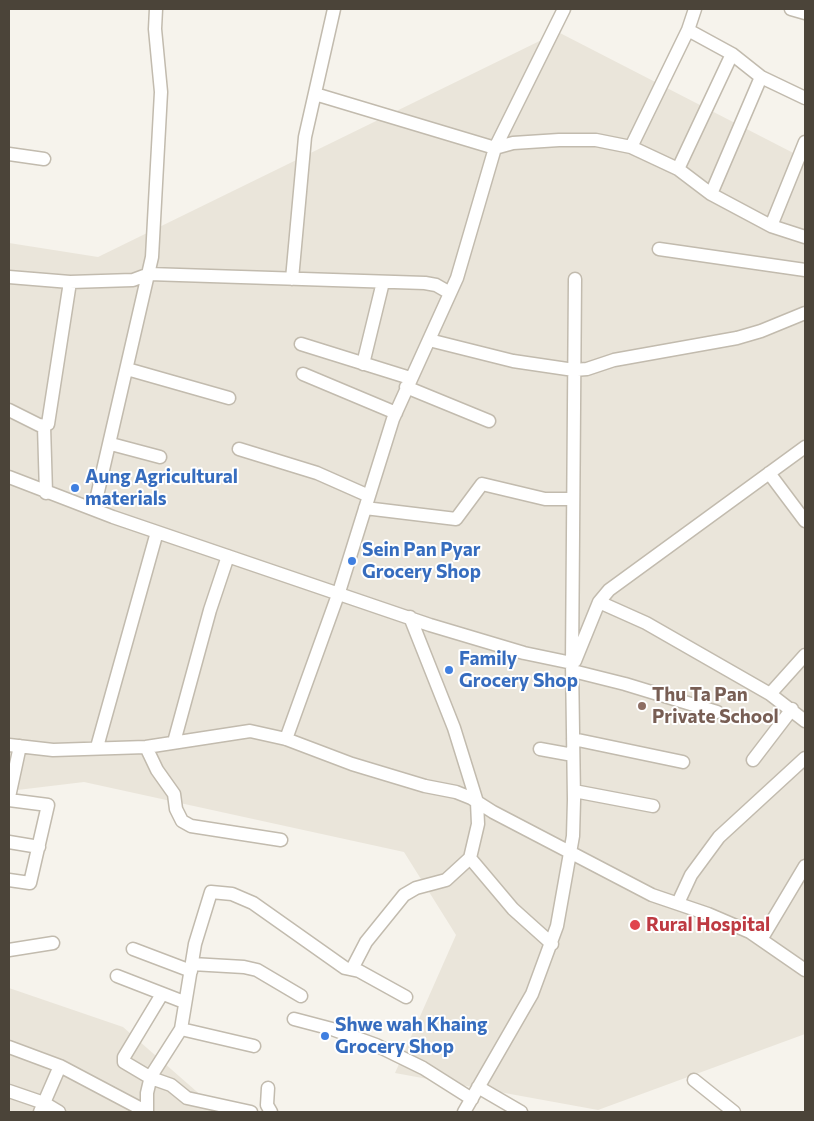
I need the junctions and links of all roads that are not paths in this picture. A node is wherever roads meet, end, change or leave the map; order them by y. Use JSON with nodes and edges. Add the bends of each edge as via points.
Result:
{"nodes":[{"id":1,"x":156,"y":9,"type":"edge"},
{"id":2,"x":334,"y":9,"type":"edge"},
{"id":3,"x":564,"y":9,"type":"edge"},
{"id":4,"x":695,"y":9,"type":"edge"},
{"id":5,"x":792,"y":9,"type":"edge"},
{"id":6,"x":805,"y":13,"type":"edge"},
{"id":7,"x":688,"y":30,"type":"junction"},
{"id":8,"x":732,"y":54,"type":"junction"},
{"id":9,"x":761,"y":77,"type":"junction"},
{"id":10,"x":315,"y":94,"type":"junction"},
{"id":11,"x":805,"y":98,"type":"edge"},
{"id":12,"x":805,"y":142,"type":"edge"},
{"id":13,"x":632,"y":147,"type":"junction"},
{"id":14,"x":495,"y":148,"type":"junction"},
{"id":15,"x":9,"y":154,"type":"edge"},
{"id":16,"x":44,"y":159,"type":"dead end"},
{"id":17,"x":678,"y":169,"type":"junction"},
{"id":18,"x":711,"y":194,"type":"junction"},
{"id":19,"x":771,"y":226,"type":"junction"},
{"id":20,"x":805,"y":237,"type":"edge"},
{"id":21,"x":659,"y":249,"type":"dead end"},
{"id":22,"x":805,"y":270,"type":"edge"},
{"id":23,"x":149,"y":274,"type":"junction"},
{"id":24,"x":292,"y":279,"type":"junction"},
{"id":25,"x":575,"y":279,"type":"dead end"},
{"id":26,"x":10,"y":281,"type":"edge"},
{"id":27,"x":70,"y":282,"type":"junction"},
{"id":28,"x":383,"y":282,"type":"junction"},
{"id":29,"x":450,"y":293,"type":"junction"},
{"id":30,"x":805,"y":312,"type":"edge"},
{"id":31,"x":429,"y":340,"type":"junction"},
{"id":32,"x":301,"y":344,"type":"dead end"},
{"id":33,"x":363,"y":364,"type":"junction"},
{"id":34,"x":128,"y":369,"type":"junction"},
{"id":35,"x":574,"y":370,"type":"junction"},
{"id":36,"x":303,"y":374,"type":"dead end"},
{"id":37,"x":408,"y":383,"type":"junction"},
{"id":38,"x":229,"y":398,"type":"dead end"},
{"id":39,"x":9,"y":410,"type":"edge"},
{"id":40,"x":396,"y":413,"type":"junction"},
{"id":41,"x":489,"y":420,"type":"dead end"},
{"id":42,"x":44,"y":426,"type":"junction"},
{"id":43,"x":111,"y":444,"type":"junction"},
{"id":44,"x":805,"y":447,"type":"edge"},
{"id":45,"x":239,"y":449,"type":"dead end"},
{"id":46,"x":160,"y":457,"type":"dead end"},
{"id":47,"x":769,"y":474,"type":"junction"},
{"id":48,"x":9,"y":477,"type":"edge"},
{"id":49,"x":46,"y":493,"type":"junction"},
{"id":50,"x":573,"y":500,"type":"junction"},
{"id":51,"x":367,"y":502,"type":"junction"},
{"id":52,"x":94,"y":509,"type":"junction"},
{"id":53,"x":805,"y":521,"type":"edge"},
{"id":54,"x":157,"y":532,"type":"junction"},
{"id":55,"x":228,"y":556,"type":"junction"},
{"id":56,"x":339,"y":592,"type":"junction"},
{"id":57,"x":599,"y":602,"type":"junction"},
{"id":58,"x":410,"y":617,"type":"junction"},
{"id":59,"x":805,"y":655,"type":"edge"},
{"id":60,"x":572,"y":667,"type":"junction"},
{"id":61,"x":770,"y":694,"type":"junction"},
{"id":62,"x":792,"y":710,"type":"junction"},
{"id":63,"x":717,"y":712,"type":"dead end"},
{"id":64,"x":804,"y":718,"type":"edge"},
{"id":65,"x":286,"y":739,"type":"junction"},
{"id":66,"x":573,"y":739,"type":"junction"},
{"id":67,"x":174,"y":742,"type":"junction"},
{"id":68,"x":14,"y":745,"type":"edge"},
{"id":69,"x":97,"y":747,"type":"junction"},
{"id":70,"x":146,"y":747,"type":"junction"},
{"id":71,"x":540,"y":749,"type":"dead end"},
{"id":72,"x":574,"y":755,"type":"junction"},
{"id":73,"x":805,"y":758,"type":"edge"},
{"id":74,"x":753,"y":760,"type":"dead end"},
{"id":75,"x":683,"y":762,"type":"dead end"},
{"id":76,"x":574,"y":791,"type":"junction"},
{"id":77,"x":9,"y":799,"type":"edge"},
{"id":78,"x":477,"y":802,"type":"junction"},
{"id":79,"x":653,"y":806,"type":"dead end"},
{"id":80,"x":281,"y":840,"type":"dead end"},
{"id":81,"x":9,"y":842,"type":"edge"},
{"id":82,"x":39,"y":848,"type":"junction"},
{"id":83,"x":571,"y":851,"type":"junction"},
{"id":84,"x":470,"y":858,"type":"junction"},
{"id":85,"x":805,"y":866,"type":"edge"},
{"id":86,"x":9,"y":880,"type":"edge"},
{"id":87,"x":678,"y":903,"type":"junction"},
{"id":88,"x":762,"y":938,"type":"junction"},
{"id":89,"x":53,"y":943,"type":"dead end"},
{"id":90,"x":552,"y":944,"type":"junction"},
{"id":91,"x":133,"y":948,"type":"dead end"},
{"id":92,"x":9,"y":950,"type":"edge"},
{"id":93,"x":192,"y":967,"type":"junction"},
{"id":94,"x":352,"y":969,"type":"junction"},
{"id":95,"x":805,"y":970,"type":"edge"},
{"id":96,"x":117,"y":976,"type":"dead end"},
{"id":97,"x":162,"y":994,"type":"junction"},
{"id":98,"x":301,"y":996,"type":"dead end"},
{"id":99,"x":406,"y":997,"type":"dead end"},
{"id":100,"x":184,"y":1002,"type":"junction"},
{"id":101,"x":294,"y":1019,"type":"dead end"},
{"id":102,"x":181,"y":1029,"type":"junction"},
{"id":103,"x":254,"y":1046,"type":"dead end"},
{"id":104,"x":9,"y":1047,"type":"edge"},
{"id":105,"x":60,"y":1066,"type":"junction"},
{"id":106,"x":151,"y":1078,"type":"junction"},
{"id":107,"x":694,"y":1080,"type":"dead end"},
{"id":108,"x":268,"y":1088,"type":"dead end"},
{"id":109,"x":478,"y":1088,"type":"junction"},
{"id":110,"x":9,"y":1091,"type":"edge"},
{"id":111,"x":472,"y":1099,"type":"junction"},
{"id":112,"x":42,"y":1108,"type":"edge"},
{"id":113,"x":59,"y":1112,"type":"edge"},
{"id":114,"x":147,"y":1112,"type":"edge"},
{"id":115,"x":251,"y":1112,"type":"edge"},
{"id":116,"x":270,"y":1112,"type":"edge"},
{"id":117,"x":464,"y":1112,"type":"edge"},
{"id":118,"x":521,"y":1112,"type":"edge"},
{"id":119,"x":734,"y":1112,"type":"edge"}],
"edges":[{"from":1,"to":23,"type":"street","via":[[161,92]]},
{"from":2,"to":10,"type":"street"},
{"from":3,"to":14,"type":"street"},
{"from":4,"to":7,"type":"street"},
{"from":5,"to":6,"type":"street"},
{"from":7,"to":8,"type":"street"},
{"from":7,"to":13,"type":"street"},
{"from":8,"to":9,"type":"street"},
{"from":8,"to":17,"type":"street"},
{"from":9,"to":11,"type":"street"},
{"from":9,"to":18,"type":"street"},
{"from":10,"to":14,"type":"street"},
{"from":10,"to":24,"type":"street","via":[[305,137]]},
{"from":12,"to":19,"type":"street"},
{"from":13,"to":14,"type":"street","via":[[587,140],[513,143]]},
{"from":13,"to":17,"type":"street"},
{"from":14,"to":29,"type":"street"},
{"from":15,"to":16,"type":"street"},
{"from":17,"to":18,"type":"street"},
{"from":18,"to":19,"type":"street"},
{"from":19,"to":20,"type":"street"},
{"from":21,"to":22,"type":"street"},
{"from":23,"to":24,"type":"street"},
{"from":23,"to":27,"type":"street","via":[[133,280]]},
{"from":23,"to":34,"type":"street"},
{"from":24,"to":28,"type":"street"},
{"from":25,"to":35,"type":"street"},
{"from":26,"to":27,"type":"street"},
{"from":27,"to":42,"type":"street","via":[[48,424]]},
{"from":28,"to":29,"type":"street","via":[[425,282]]},
{"from":28,"to":33,"type":"street"},
{"from":29,"to":31,"type":"street"},
{"from":30,"to":35,"type":"street","via":[[737,338]]},
{"from":31,"to":35,"type":"street","via":[[513,361]]},
{"from":31,"to":37,"type":"street"},
{"from":32,"to":33,"type":"street"},
{"from":33,"to":37,"type":"street"},
{"from":34,"to":38,"type":"street"},
{"from":34,"to":43,"type":"street"},
{"from":35,"to":50,"type":"street"},
{"from":36,"to":40,"type":"street"},
{"from":37,"to":40,"type":"street"},
{"from":37,"to":41,"type":"street"},
{"from":39,"to":42,"type":"street"},
{"from":40,"to":51,"type":"street"},
{"from":42,"to":49,"type":"street"},
{"from":43,"to":46,"type":"street"},
{"from":43,"to":52,"type":"street"},
{"from":44,"to":47,"type":"street"},
{"from":45,"to":51,"type":"street","via":[[317,473]]},
{"from":47,"to":53,"type":"street"},
{"from":47,"to":57,"type":"street","via":[[620,580]]},
{"from":48,"to":49,"type":"street"},
{"from":49,"to":52,"type":"street"},
{"from":50,"to":51,"type":"street","via":[[545,499],[482,484],[456,519]]},
{"from":50,"to":60,"type":"street"},
{"from":51,"to":56,"type":"street"},
{"from":52,"to":54,"type":"street"},
{"from":54,"to":55,"type":"street"},
{"from":54,"to":69,"type":"street"},
{"from":55,"to":56,"type":"street"},
{"from":55,"to":67,"type":"street"},
{"from":56,"to":58,"type":"street"},
{"from":56,"to":65,"type":"street"},
{"from":57,"to":60,"type":"street"},
{"from":57,"to":61,"type":"street","via":[[646,623]]},
{"from":58,"to":60,"type":"street"},
{"from":58,"to":78,"type":"street","via":[[454,728]]},
{"from":59,"to":61,"type":"street"},
{"from":60,"to":63,"type":"street"},
{"from":60,"to":66,"type":"street"},
{"from":61,"to":62,"type":"street"},
{"from":62,"to":64,"type":"street"},
{"from":62,"to":74,"type":"street"},
{"from":65,"to":67,"type":"street","via":[[250,731]]},
{"from":65,"to":78,"type":"street","via":[[388,775],[456,792]]},
{"from":66,"to":72,"type":"street"},
{"from":66,"to":75,"type":"street"},
{"from":67,"to":70,"type":"street"},
{"from":68,"to":69,"type":"street","via":[[53,750]]},
{"from":68,"to":77,"type":"street"},
{"from":69,"to":70,"type":"street"},
{"from":70,"to":80,"type":"street","via":[[174,794],[182,821],[191,826]]},
{"from":71,"to":72,"type":"street"},
{"from":72,"to":76,"type":"street"},
{"from":73,"to":87,"type":"street","via":[[719,837],[691,875]]},
{"from":76,"to":79,"type":"street"},
{"from":76,"to":83,"type":"street"},
{"from":77,"to":82,"type":"street","via":[[48,805]]},
{"from":78,"to":83,"type":"street"},
{"from":78,"to":84,"type":"street","via":[[478,824]]},
{"from":81,"to":82,"type":"street"},
{"from":82,"to":86,"type":"street","via":[[30,883]]},
{"from":83,"to":87,"type":"street","via":[[652,895]]},
{"from":83,"to":90,"type":"street"},
{"from":84,"to":90,"type":"street","via":[[513,909]]},
{"from":84,"to":94,"type":"street","via":[[446,880],[416,888],[404,896],[366,942]]},
{"from":85,"to":88,"type":"street"},
{"from":87,"to":88,"type":"street"},
{"from":88,"to":95,"type":"street"},
{"from":89,"to":92,"type":"street"},
{"from":90,"to":109,"type":"street","via":[[532,994]]},
{"from":91,"to":93,"type":"street"},
{"from":93,"to":94,"type":"street","via":[[208,896],[210,892],[220,892],[253,903],[331,959]]},
{"from":93,"to":98,"type":"street","via":[[257,970]]},
{"from":93,"to":100,"type":"street"},
{"from":94,"to":99,"type":"street"},
{"from":96,"to":97,"type":"street"},
{"from":97,"to":100,"type":"street"},
{"from":97,"to":106,"type":"street","via":[[123,1060]]},
{"from":100,"to":102,"type":"street"},
{"from":101,"to":111,"type":"street","via":[[376,1045],[423,1068]]},
{"from":102,"to":103,"type":"street"},
{"from":102,"to":106,"type":"street"},
{"from":104,"to":105,"type":"street"},
{"from":105,"to":112,"type":"street"},
{"from":105,"to":114,"type":"street"},
{"from":106,"to":114,"type":"street"},
{"from":106,"to":115,"type":"street","via":[[170,1085],[187,1098]]},
{"from":107,"to":119,"type":"street"},
{"from":108,"to":116,"type":"street"},
{"from":109,"to":111,"type":"street"},
{"from":109,"to":118,"type":"street"},
{"from":110,"to":112,"type":"street"},
{"from":111,"to":117,"type":"street"},
{"from":112,"to":113,"type":"street"}]}
